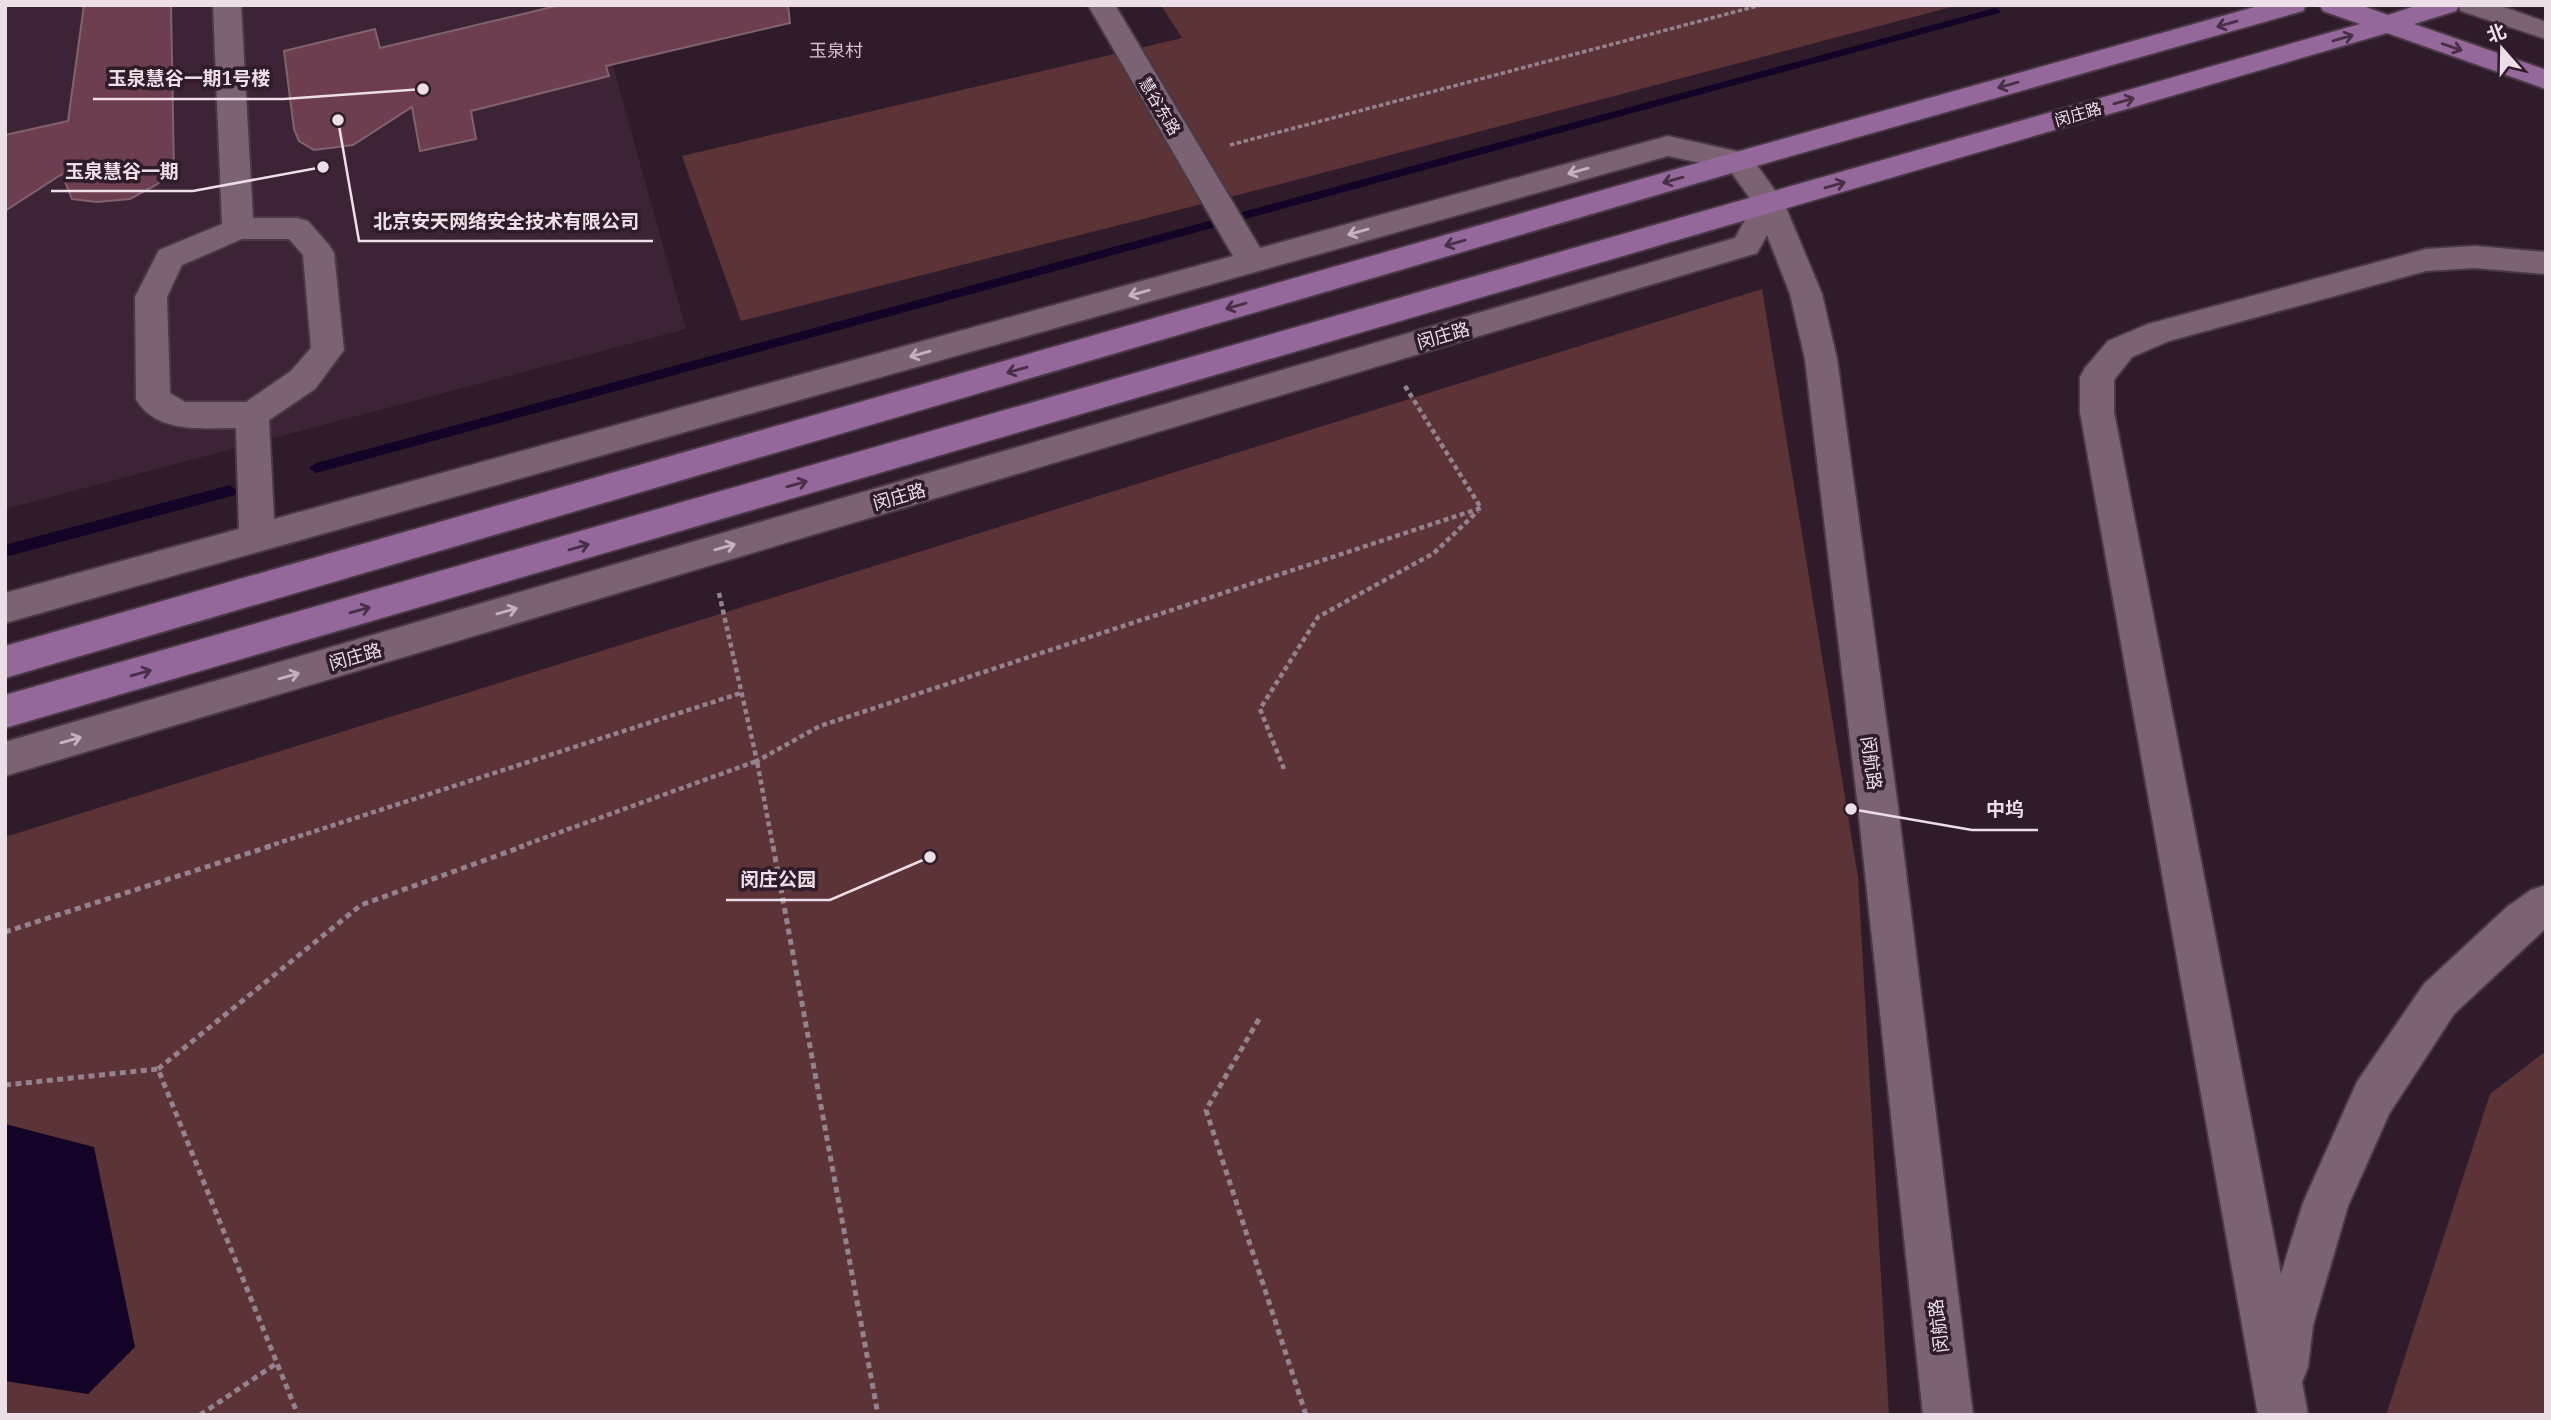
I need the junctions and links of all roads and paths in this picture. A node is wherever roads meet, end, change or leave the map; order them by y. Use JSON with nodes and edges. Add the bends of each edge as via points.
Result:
{"nodes":[{"id":1,"x":227,"y":5,"type":"edge"},
{"id":2,"x":1101,"y":5,"type":"edge"},
{"id":3,"x":1761,"y":5,"type":"edge"},
{"id":4,"x":2293,"y":5,"type":"edge"},
{"id":5,"x":2333,"y":5,"type":"edge"},
{"id":6,"x":2470,"y":5,"type":"edge"},
{"id":7,"x":2413,"y":12,"type":"edge"},
{"id":8,"x":2546,"y":31,"type":"edge"},
{"id":9,"x":2546,"y":56,"type":"edge"},
{"id":10,"x":2546,"y":80,"type":"edge"},
{"id":11,"x":1189,"y":156,"type":"junction"},
{"id":12,"x":1739,"y":161,"type":"junction"},
{"id":13,"x":1769,"y":203,"type":"junction"},
{"id":14,"x":238,"y":229,"type":"junction"},
{"id":15,"x":1252,"y":261,"type":"junction"},
{"id":16,"x":2546,"y":263,"type":"edge"},
{"id":17,"x":1385,"y":352,"type":"junction"},
{"id":18,"x":252,"y":415,"type":"junction"},
{"id":19,"x":1481,"y":508,"type":"junction"},
{"id":20,"x":257,"y":538,"type":"junction"},
{"id":21,"x":710,"y":552,"type":"junction"},
{"id":22,"x":5,"y":608,"type":"edge"},
{"id":23,"x":5,"y":662,"type":"edge"},
{"id":24,"x":741,"y":693,"type":"junction"},
{"id":25,"x":5,"y":712,"type":"edge"},
{"id":26,"x":5,"y":759,"type":"edge"},
{"id":27,"x":757,"y":761,"type":"junction"},
{"id":28,"x":1284,"y":768,"type":"dead end"},
{"id":29,"x":2546,"y":904,"type":"edge"},
{"id":30,"x":5,"y":932,"type":"edge"},
{"id":31,"x":1259,"y":1019,"type":"dead end"},
{"id":32,"x":158,"y":1069,"type":"junction"},
{"id":33,"x":5,"y":1085,"type":"edge"},
{"id":34,"x":277,"y":1363,"type":"junction"},
{"id":35,"x":2281,"y":1404,"type":"edge"},
{"id":36,"x":200,"y":1415,"type":"edge"},
{"id":37,"x":298,"y":1415,"type":"edge"},
{"id":38,"x":878,"y":1415,"type":"edge"},
{"id":39,"x":1306,"y":1415,"type":"edge"},
{"id":40,"x":1948,"y":1415,"type":"edge"}],
"edges":[{"from":1,"to":14,"type":"street"},
{"from":2,"to":11,"type":"street","name":"慧谷东路"},
{"from":3,"to":11,"type":"path"},
{"from":4,"to":12,"type":"main road","one_way":true},
{"from":5,"to":7,"type":"main road"},
{"from":6,"to":8,"type":"street"},
{"from":7,"to":9,"type":"main road"},
{"from":7,"to":10,"type":"main road","one_way":true},
{"from":13,"to":7,"type":"main road","name":"闵庄路","one_way":true},
{"from":11,"to":15,"type":"street","name":"慧谷东路"},
{"from":12,"to":13,"type":"street","name":"闵航路"},
{"from":12,"to":15,"type":"street","one_way":true,"via":[[1668,146]]},
{"from":12,"to":23,"type":"main road","one_way":true},
{"from":13,"to":17,"type":"street","name":"闵庄路","via":[[1746,246]]},
{"from":25,"to":13,"type":"main road","name":"闵庄路","one_way":true},
{"from":13,"to":40,"type":"street","name":"闵航路","via":[[1806,294],[1821,359]]},
{"from":14,"to":18,"type":"street","via":[[297,228],[318,253],[328,350],[303,380]]},
{"from":14,"to":18,"type":"street","via":[[170,258],[155,287],[150,297],[153,399],[180,415]]},
{"from":15,"to":20,"type":"street","one_way":true},
{"from":16,"to":35,"type":"street","via":[[2475,257],[2426,260],[2159,332],[2120,349],[2097,377],[2097,412]]},
{"from":17,"to":19,"type":"path"},
{"from":21,"to":17,"type":"street","name":"闵庄路","one_way":true},
{"from":18,"to":20,"type":"street"},
{"from":19,"to":27,"type":"path","via":[[820,726]]},
{"from":19,"to":28,"type":"path","via":[[1434,552],[1318,617],[1260,709]]},
{"from":20,"to":22,"type":"street"},
{"from":21,"to":24,"type":"path"},
{"from":26,"to":21,"type":"street","name":"闵庄路","one_way":true},
{"from":24,"to":27,"type":"path"},
{"from":24,"to":30,"type":"path"},
{"from":27,"to":32,"type":"path","via":[[361,905]]},
{"from":27,"to":38,"type":"path"},
{"from":29,"to":35,"type":"street","via":[[2439,999],[2373,1098],[2326,1203],[2289,1325]]},
{"from":31,"to":39,"type":"path","via":[[1206,1110]]},
{"from":32,"to":33,"type":"path"},
{"from":32,"to":34,"type":"path"},
{"from":34,"to":36,"type":"path"},
{"from":34,"to":37,"type":"path"}]}
